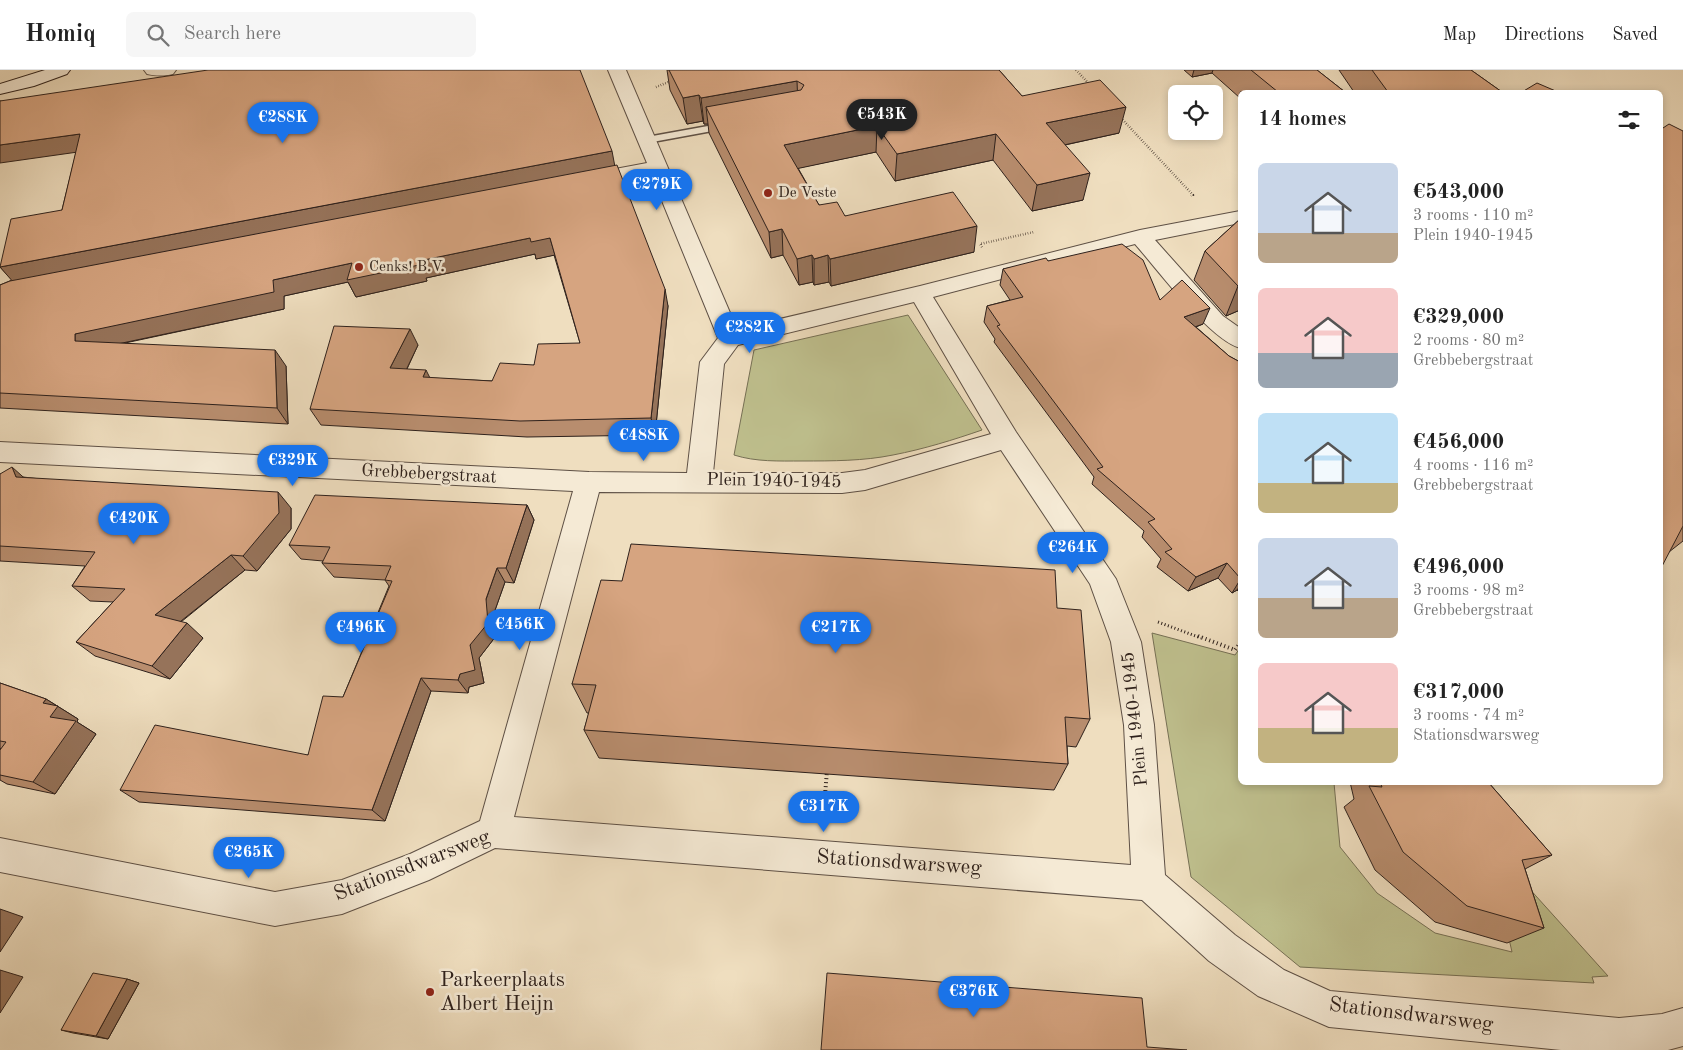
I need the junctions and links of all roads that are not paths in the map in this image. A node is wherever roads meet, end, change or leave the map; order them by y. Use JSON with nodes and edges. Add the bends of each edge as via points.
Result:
{"nodes":[{"id":1,"x":61,"y":70,"type":"edge"},
{"id":2,"x":153,"y":70,"type":"edge"},
{"id":3,"x":167,"y":70,"type":"edge"},
{"id":4,"x":617,"y":70,"type":"edge"},
{"id":5,"x":0,"y":89,"type":"edge"},
{"id":6,"x":741,"y":123,"type":"edge"},
{"id":7,"x":647,"y":140,"type":"junction"},
{"id":8,"x":658,"y":167,"type":"junction"},
{"id":9,"x":561,"y":186,"type":"edge"},
{"id":10,"x":1238,"y":217,"type":"edge"},
{"id":11,"x":1140,"y":236,"type":"junction"},
{"id":12,"x":920,"y":293,"type":"junction"},
{"id":13,"x":1238,"y":338,"type":"edge"},
{"id":14,"x":730,"y":339,"type":"junction"},
{"id":15,"x":1007,"y":439,"type":"junction"},
{"id":16,"x":0,"y":452,"type":"edge"},
{"id":17,"x":589,"y":482,"type":"junction"},
{"id":18,"x":699,"y":483,"type":"junction"},
{"id":19,"x":494,"y":832,"type":"junction"},
{"id":20,"x":0,"y":855,"type":"edge"},
{"id":21,"x":1150,"y":883,"type":"junction"},
{"id":22,"x":1683,"y":1027,"type":"edge"}],
"edges":[{"from":1,"to":5,"type":"street"},
{"from":2,"to":3,"type":"street"},
{"from":4,"to":7,"type":"street"},
{"from":6,"to":7,"type":"lane"},
{"from":7,"to":8,"type":"street"},
{"from":8,"to":9,"type":"street"},
{"from":8,"to":14,"type":"street"},
{"from":10,"to":11,"type":"street"},
{"from":11,"to":12,"type":"street"},
{"from":11,"to":13,"type":"street","via":[[1215,321]]},
{"from":12,"to":14,"type":"street"},
{"from":12,"to":15,"type":"street","name":"Plein 1940-1945"},
{"from":14,"to":18,"type":"street","name":"Plein 1940-1945","via":[[712,362]]},
{"from":15,"to":18,"type":"street","name":"Plein 1940-1945","via":[[866,480]]},
{"from":15,"to":21,"type":"street","name":"Plein 1940-1945","via":[[1102,579],[1126,642],[1139,725]]},
{"from":16,"to":17,"type":"street","name":"Grebbebergstraat"},
{"from":17,"to":18,"type":"street","name":"Grebbebergstraat"},
{"from":17,"to":19,"type":"street"},
{"from":19,"to":20,"type":"street","name":"Stationsdwarsweg","via":[[417,868],[342,897],[275,909]]},
{"from":19,"to":21,"type":"street","name":"Stationsdwarsweg"},
{"from":21,"to":22,"type":"street","name":"Stationsdwarsweg","via":[[1222,948],[1271,983],[1330,1009],[1619,1037],[1662,1034]]}]}
